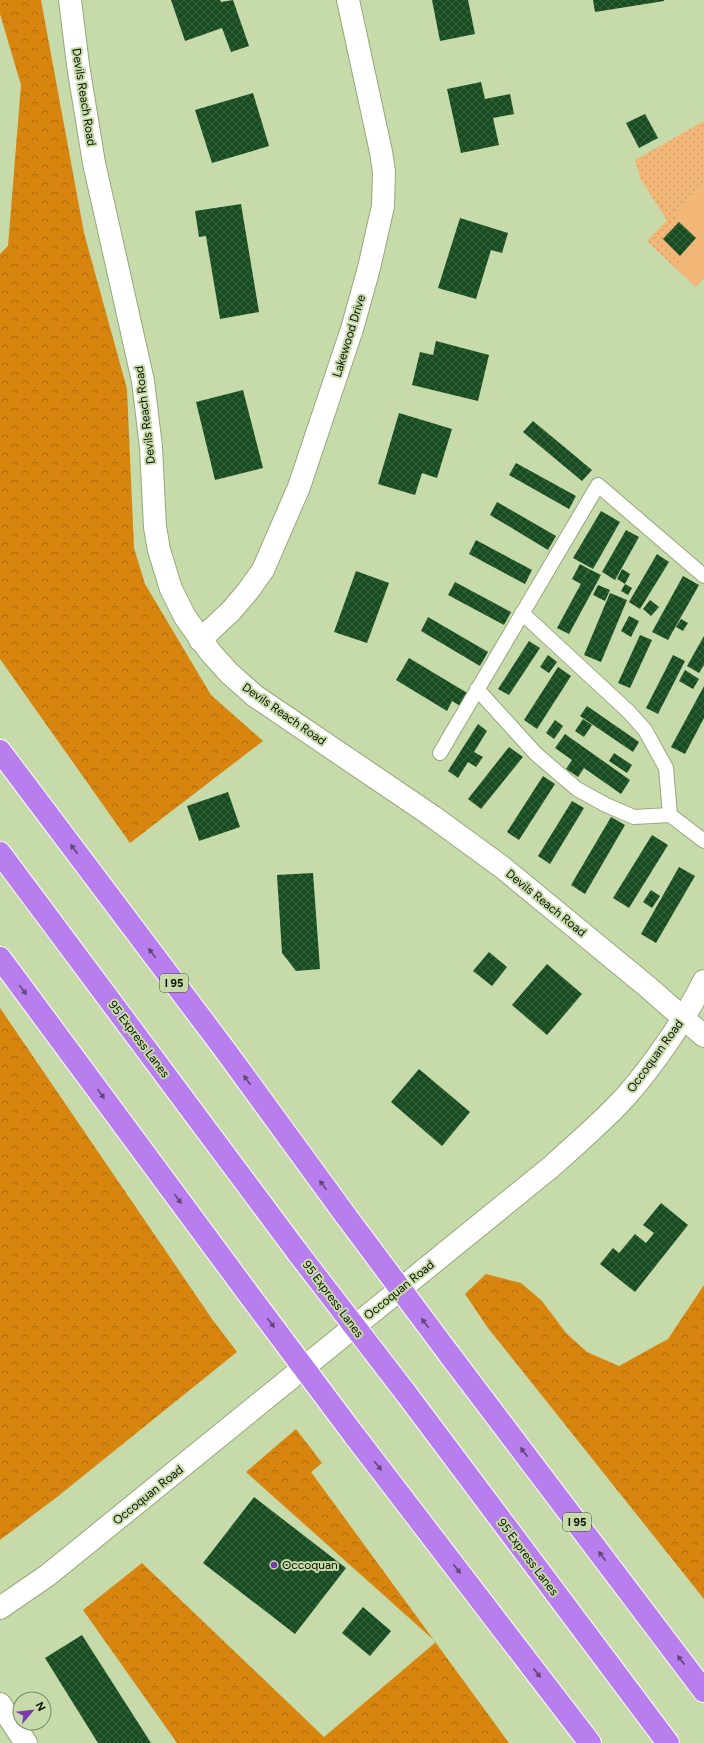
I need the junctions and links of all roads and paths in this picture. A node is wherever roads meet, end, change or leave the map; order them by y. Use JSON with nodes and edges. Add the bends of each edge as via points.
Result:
{"nodes":[{"id":1,"x":70,"y":0,"type":"edge"},
{"id":2,"x":348,"y":0,"type":"edge"},
{"id":3,"x":704,"y":576,"type":"edge"},
{"id":4,"x":522,"y":613,"type":"junction"},
{"id":5,"x":200,"y":640,"type":"junction"},
{"id":6,"x":477,"y":689,"type":"junction"},
{"id":7,"x":0,"y":751,"type":"edge"},
{"id":8,"x":440,"y":753,"type":"dead end"},
{"id":9,"x":670,"y":815,"type":"junction"},
{"id":10,"x":704,"y":841,"type":"edge"},
{"id":11,"x":0,"y":853,"type":"edge"},
{"id":12,"x":0,"y":958,"type":"edge"},
{"id":13,"x":704,"y":981,"type":"edge"},
{"id":14,"x":683,"y":1018,"type":"junction"},
{"id":15,"x":704,"y":1036,"type":"edge"},
{"id":16,"x":0,"y":1608,"type":"edge"},
{"id":17,"x":704,"y":1691,"type":"edge"},
{"id":18,"x":0,"y":1704,"type":"edge"},
{"id":19,"x":6,"y":1725,"type":"edge"},
{"id":20,"x":26,"y":1743,"type":"edge"},
{"id":21,"x":590,"y":1743,"type":"edge"},
{"id":22,"x":668,"y":1743,"type":"edge"}],
"edges":[{"from":1,"to":5,"type":"street","name":"Devils Reach Road","via":[[94,163],[143,381],[151,447],[157,542],[171,589],[185,618]]},
{"from":2,"to":5,"type":"street","name":"Lakewood Drive","via":[[384,172],[383,206],[369,268],[352,329],[299,487],[270,556],[243,598]]},
{"from":3,"to":4,"type":"lane","via":[[598,485]]},
{"from":4,"to":6,"type":"lane"},
{"from":4,"to":9,"type":"lane","via":[[629,712],[645,730],[666,768]]},
{"from":5,"to":14,"type":"street","name":"Devils Reach Road","via":[[229,673],[255,696],[425,811],[502,867]]},
{"from":6,"to":8,"type":"lane"},
{"from":6,"to":9,"type":"lane","via":[[536,754],[577,789],[634,817]]},
{"from":17,"to":7,"type":"highway","number":"I 95","one_way":true,"bridge":true,"via":[[449,1354]]},
{"from":9,"to":10,"type":"lane"},
{"from":11,"to":22,"type":"highway","name":"95 Express Lanes","bridge":true},
{"from":12,"to":21,"type":"highway","one_way":true,"bridge":true,"via":[[354,1435]]},
{"from":13,"to":14,"type":"street","name":"Occoquan Road"},
{"from":14,"to":15,"type":"street","name":"Devils Reach Road"},
{"from":14,"to":16,"type":"street","name":"Occoquan Road","via":[[626,1095],[551,1167],[48,1575]]},
{"from":18,"to":19,"type":"street"},
{"from":19,"to":20,"type":"street"}]}
